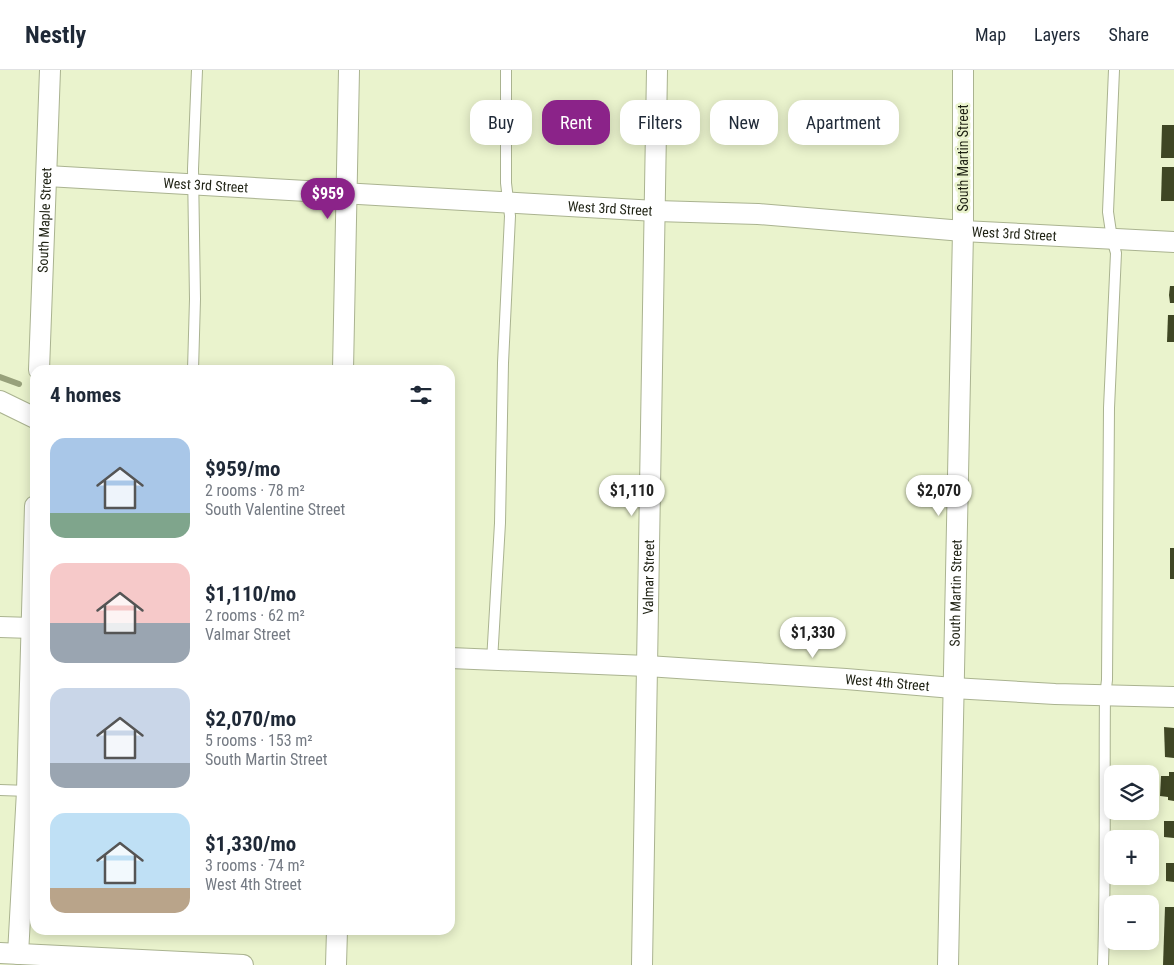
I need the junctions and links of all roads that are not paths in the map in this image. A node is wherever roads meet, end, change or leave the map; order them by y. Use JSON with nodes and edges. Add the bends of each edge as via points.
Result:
{"nodes":[{"id":1,"x":50,"y":70,"type":"edge"},
{"id":2,"x":197,"y":70,"type":"edge"},
{"id":3,"x":349,"y":70,"type":"edge"},
{"id":4,"x":506,"y":70,"type":"edge"},
{"id":5,"x":657,"y":70,"type":"edge"},
{"id":6,"x":963,"y":70,"type":"edge"},
{"id":7,"x":1114,"y":70,"type":"edge"},
{"id":8,"x":47,"y":176,"type":"junction"},
{"id":9,"x":194,"y":185,"type":"junction"},
{"id":10,"x":346,"y":194,"type":"junction"},
{"id":11,"x":509,"y":202,"type":"junction"},
{"id":12,"x":656,"y":211,"type":"junction"},
{"id":13,"x":962,"y":231,"type":"junction"},
{"id":14,"x":1112,"y":239,"type":"junction"},
{"id":15,"x":1174,"y":242,"type":"edge"},
{"id":16,"x":39,"y":365,"type":"edge"},
{"id":17,"x":193,"y":365,"type":"edge"},
{"id":18,"x":343,"y":365,"type":"edge"},
{"id":19,"x":0,"y":401,"type":"edge"},
{"id":20,"x":30,"y":416,"type":"edge"},
{"id":21,"x":0,"y":627,"type":"edge"},
{"id":22,"x":30,"y":628,"type":"edge"},
{"id":23,"x":455,"y":658,"type":"edge"},
{"id":24,"x":492,"y":661,"type":"junction"},
{"id":25,"x":647,"y":666,"type":"junction"},
{"id":26,"x":953,"y":688,"type":"junction"},
{"id":27,"x":1105,"y":696,"type":"junction"},
{"id":28,"x":1174,"y":697,"type":"edge"},
{"id":29,"x":0,"y":790,"type":"edge"},
{"id":30,"x":30,"y":792,"type":"edge"},
{"id":31,"x":30,"y":813,"type":"edge"},
{"id":32,"x":337,"y":935,"type":"edge"},
{"id":33,"x":23,"y":957,"type":"edge"},
{"id":34,"x":179,"y":963,"type":"edge"},
{"id":35,"x":242,"y":965,"type":"edge"},
{"id":36,"x":336,"y":965,"type":"edge"},
{"id":37,"x":642,"y":965,"type":"edge"},
{"id":38,"x":948,"y":965,"type":"edge"},
{"id":39,"x":1103,"y":965,"type":"edge"}],
"edges":[{"from":1,"to":8,"type":"street","name":"South Maple Street"},
{"from":2,"to":9,"type":"lane"},
{"from":3,"to":10,"type":"street"},
{"from":4,"to":11,"type":"lane","via":[[506,183]]},
{"from":5,"to":12,"type":"street","name":"Valmar Street"},
{"from":6,"to":13,"type":"street","name":"South Martin Street"},
{"from":7,"to":14,"type":"lane","via":[[1108,212]]},
{"from":8,"to":9,"type":"street","name":"West 3rd Street"},
{"from":8,"to":16,"type":"street","name":"South Maple Street"},
{"from":9,"to":10,"type":"street","name":"West 3rd Street"},
{"from":9,"to":17,"type":"lane"},
{"from":10,"to":11,"type":"street","name":"West 3rd Street"},
{"from":10,"to":18,"type":"street"},
{"from":11,"to":12,"type":"street","name":"West 3rd Street"},
{"from":11,"to":24,"type":"lane","via":[[500,523]]},
{"from":12,"to":13,"type":"street","name":"West 3rd Street","via":[[758,214]]},
{"from":12,"to":25,"type":"street","name":"Valmar Street"},
{"from":13,"to":14,"type":"street","name":"West 3rd Street"},
{"from":13,"to":26,"type":"street","name":"South Martin Street"},
{"from":14,"to":15,"type":"street","name":"West 3rd Street"},
{"from":14,"to":27,"type":"lane","via":[[1116,253],[1109,408]]},
{"from":19,"to":20,"type":"street"},
{"from":21,"to":22,"type":"street"},
{"from":23,"to":24,"type":"street","name":"West 4th Street"},
{"from":24,"to":25,"type":"street","name":"West 4th Street"},
{"from":25,"to":26,"type":"street","name":"West 4th Street"},
{"from":25,"to":37,"type":"street","name":"Valmar Street"},
{"from":26,"to":27,"type":"street","name":"West 4th Street"},
{"from":26,"to":38,"type":"street","name":"South Martin Street"},
{"from":27,"to":28,"type":"street","name":"West 4th Street"},
{"from":27,"to":39,"type":"lane"},
{"from":29,"to":30,"type":"lane"},
{"from":31,"to":33,"type":"street"},
{"from":32,"to":36,"type":"street"},
{"from":33,"to":34,"type":"street"},
{"from":34,"to":35,"type":"street"}]}
